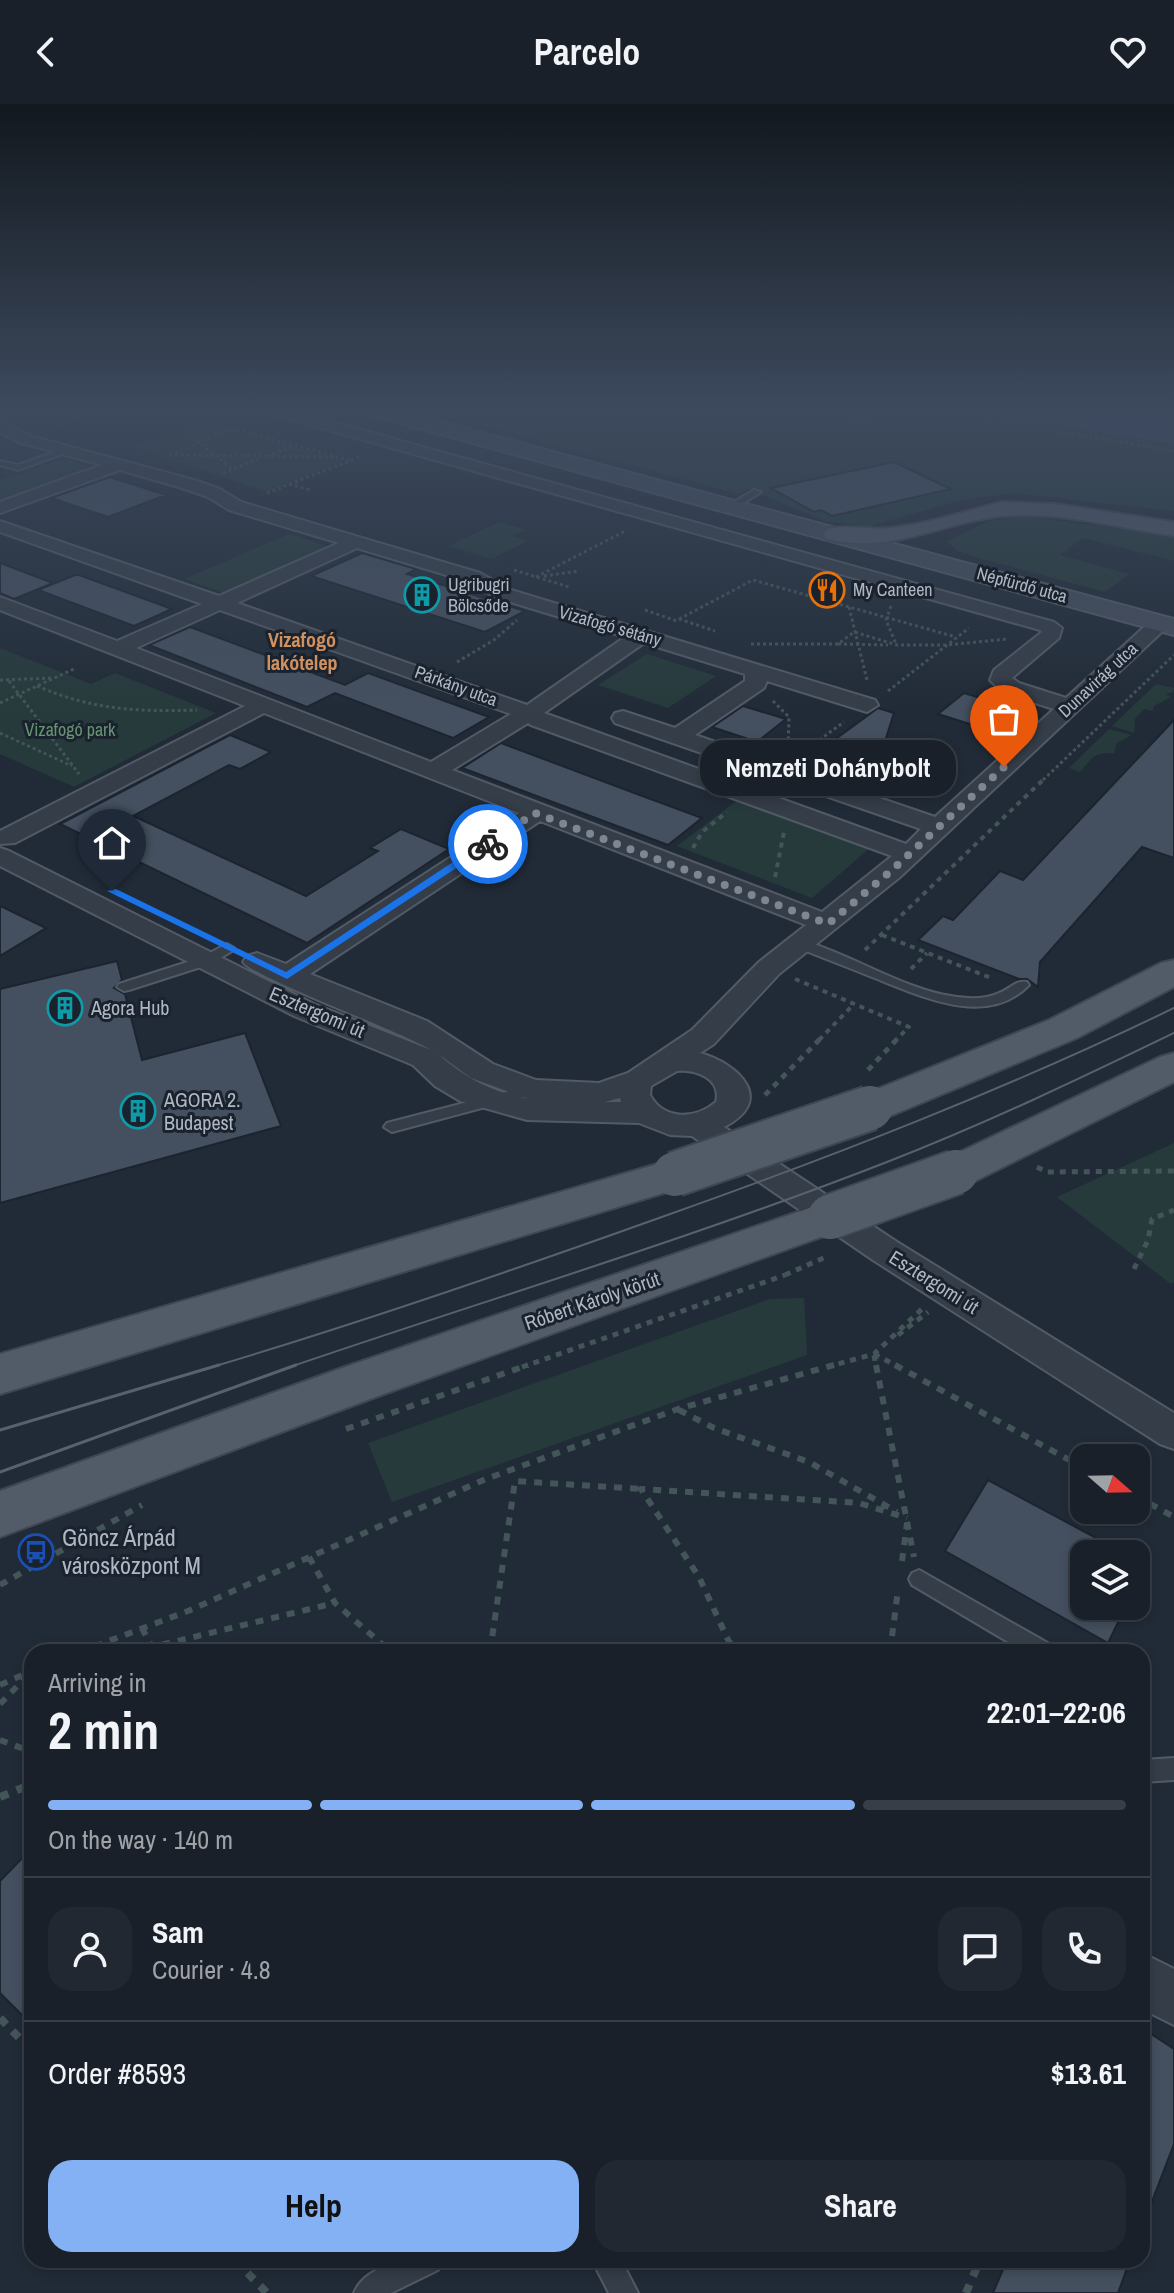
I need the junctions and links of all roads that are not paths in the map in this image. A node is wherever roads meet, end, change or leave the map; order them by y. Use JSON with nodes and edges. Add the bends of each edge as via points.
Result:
{"nodes":[{"id":1,"x":242,"y":508,"type":"edge"},
{"id":2,"x":624,"y":508,"type":"edge"},
{"id":3,"x":740,"y":508,"type":"edge"},
{"id":4,"x":949,"y":522,"type":"junction"},
{"id":5,"x":0,"y":526,"type":"edge"},
{"id":6,"x":1174,"y":529,"type":"edge"},
{"id":7,"x":835,"y":534,"type":"junction"},
{"id":8,"x":354,"y":543,"type":"junction"},
{"id":9,"x":928,"y":552,"type":"junction"},
{"id":10,"x":0,"y":603,"type":"edge"},
{"id":11,"x":219,"y":604,"type":"junction"},
{"id":12,"x":1167,"y":625,"type":"edge"},
{"id":13,"x":639,"y":637,"type":"junction"},
{"id":14,"x":117,"y":649,"type":"junction"},
{"id":15,"x":755,"y":676,"type":"junction"},
{"id":16,"x":868,"y":695,"type":"road end"},
{"id":17,"x":1069,"y":706,"type":"junction"},
{"id":18,"x":254,"y":710,"type":"junction"},
{"id":19,"x":528,"y":714,"type":"junction"},
{"id":20,"x":623,"y":718,"type":"dead end"},
{"id":21,"x":677,"y":737,"type":"junction"},
{"id":22,"x":431,"y":772,"type":"junction"},
{"id":23,"x":535,"y":813,"type":"junction"},
{"id":24,"x":939,"y":827,"type":"junction"},
{"id":25,"x":2,"y":843,"type":"edge"},
{"id":26,"x":910,"y":854,"type":"junction"},
{"id":27,"x":828,"y":924,"type":"junction"},
{"id":28,"x":801,"y":944,"type":"junction"},
{"id":29,"x":216,"y":955,"type":"junction"},
{"id":30,"x":1174,"y":971,"type":"edge"},
{"id":31,"x":287,"y":976,"type":"junction"},
{"id":32,"x":124,"y":987,"type":"dead end"},
{"id":33,"x":1020,"y":987,"type":"road end"},
{"id":34,"x":745,"y":989,"type":"junction"},
{"id":35,"x":666,"y":1062,"type":"junction"},
{"id":36,"x":1174,"y":1066,"type":"edge"},
{"id":37,"x":722,"y":1072,"type":"junction"},
{"id":38,"x":637,"y":1081,"type":"junction"},
{"id":39,"x":533,"y":1090,"type":"junction"},
{"id":40,"x":494,"y":1102,"type":"junction"},
{"id":41,"x":645,"y":1112,"type":"junction"},
{"id":42,"x":710,"y":1120,"type":"junction"},
{"id":43,"x":392,"y":1127,"type":"dead end"},
{"id":44,"x":0,"y":1374,"type":"edge"},
{"id":45,"x":1174,"y":1433,"type":"edge"},
{"id":46,"x":0,"y":1514,"type":"edge"},
{"id":47,"x":919,"y":1579,"type":"road end"},
{"id":48,"x":1030,"y":1644,"type":"edge"},
{"id":49,"x":1174,"y":1769,"type":"edge"},
{"id":50,"x":1150,"y":1770,"type":"edge"},
{"id":51,"x":1150,"y":1984,"type":"edge"},
{"id":52,"x":1174,"y":1999,"type":"edge"},
{"id":53,"x":412,"y":2268,"type":"edge"},
{"id":54,"x":610,"y":2268,"type":"edge"},
{"id":55,"x":368,"y":2293,"type":"edge"},
{"id":56,"x":624,"y":2293,"type":"edge"}],
"edges":[{"from":1,"to":8,"type":"street","name":"Vizafogó sétány"},
{"from":2,"to":17,"type":"street","name":"Népfürdő utca","via":[[1052,631],[1001,680]]},
{"from":3,"to":7,"type":"street","name":"Népfürdő utca"},
{"from":4,"to":6,"type":"main road","via":[[976,512],[1028,509]]},
{"from":4,"to":7,"type":"main road","via":[[894,535]]},
{"from":4,"to":9,"type":"main road"},
{"from":5,"to":11,"type":"street","name":"Párkány utca"},
{"from":7,"to":9,"type":"street","name":"Népfürdő utca"},
{"from":8,"to":11,"type":"street"},
{"from":8,"to":13,"type":"street","name":"Vizafogó sétány","via":[[473,577],[504,594]]},
{"from":9,"to":12,"type":"street","name":"Népfürdő utca"},
{"from":10,"to":14,"type":"street"},
{"from":11,"to":14,"type":"street"},
{"from":11,"to":19,"type":"street","name":"Párkány utca"},
{"from":12,"to":17,"type":"street","name":"Dunavirág utca"},
{"from":13,"to":15,"type":"street","name":"Vizafogó sétány","via":[[677,645]]},
{"from":13,"to":19,"type":"street"},
{"from":14,"to":18,"type":"street"},
{"from":15,"to":16,"type":"street","name":"Vizafogó sétány"},
{"from":15,"to":21,"type":"street"},
{"from":17,"to":24,"type":"street","name":"Dunavirág utca"},
{"from":18,"to":22,"type":"street"},
{"from":18,"to":25,"type":"street"},
{"from":19,"to":22,"type":"street"},
{"from":19,"to":26,"type":"street","name":"Párkány utca"},
{"from":20,"to":21,"type":"street"},
{"from":21,"to":24,"type":"street"},
{"from":22,"to":23,"type":"street"},
{"from":23,"to":27,"type":"street"},
{"from":23,"to":31,"type":"street","name":"Esztergomi út"},
{"from":24,"to":26,"type":"street","name":"Dunavirág utca"},
{"from":25,"to":29,"type":"street","name":"Esztergomi út"},
{"from":26,"to":27,"type":"street","name":"Dunavirág utca"},
{"from":27,"to":28,"type":"street","name":"Dunavirág utca"},
{"from":28,"to":33,"type":"lane","via":[[946,1001],[1003,998]]},
{"from":28,"to":34,"type":"street","name":"Dunavirág utca"},
{"from":29,"to":31,"type":"street","name":"Esztergomi út"},
{"from":29,"to":32,"type":"lane"},
{"from":29,"to":40,"type":"street","name":"Esztergomi út","via":[[304,1010],[424,1058],[460,1087]]},
{"from":30,"to":44,"type":"main road","bridge":true,"via":[[1034,1043],[864,1094],[675,1174]]},
{"from":31,"to":39,"type":"street","name":"Esztergomi út","via":[[416,1028],[482,1071]]},
{"from":34,"to":35,"type":"street","name":"Dunavirág utca","via":[[703,1037]]},
{"from":34,"to":37,"type":"street","name":"Dunavirág utca","via":[[722,1040]]},
{"from":35,"to":37,"type":"street","via":[[696,1061]]},
{"from":35,"to":38,"type":"street","name":"Esztergomi út"},
{"from":36,"to":46,"type":"main road","name":"Róbert Károly körút","bridge":true,"via":[[769,1260],[378,1376]]},
{"from":37,"to":42,"type":"street","via":[[734,1099]]},
{"from":38,"to":39,"type":"street","name":"Esztergomi út","via":[[601,1093]]},
{"from":38,"to":41,"type":"street","via":[[635,1097]]},
{"from":39,"to":40,"type":"lane"},
{"from":40,"to":41,"type":"street","name":"Esztergomi út","via":[[552,1113]]},
{"from":40,"to":43,"type":"lane"},
{"from":41,"to":42,"type":"street","name":"Esztergomi út","via":[[678,1125]]},
{"from":42,"to":45,"type":"street","name":"Esztergomi út","via":[[885,1251]]},
{"from":47,"to":48,"type":"lane"},
{"from":49,"to":50,"type":"lane"},
{"from":51,"to":52,"type":"street"},
{"from":53,"to":55,"type":"lane"},
{"from":54,"to":56,"type":"lane"}]}
